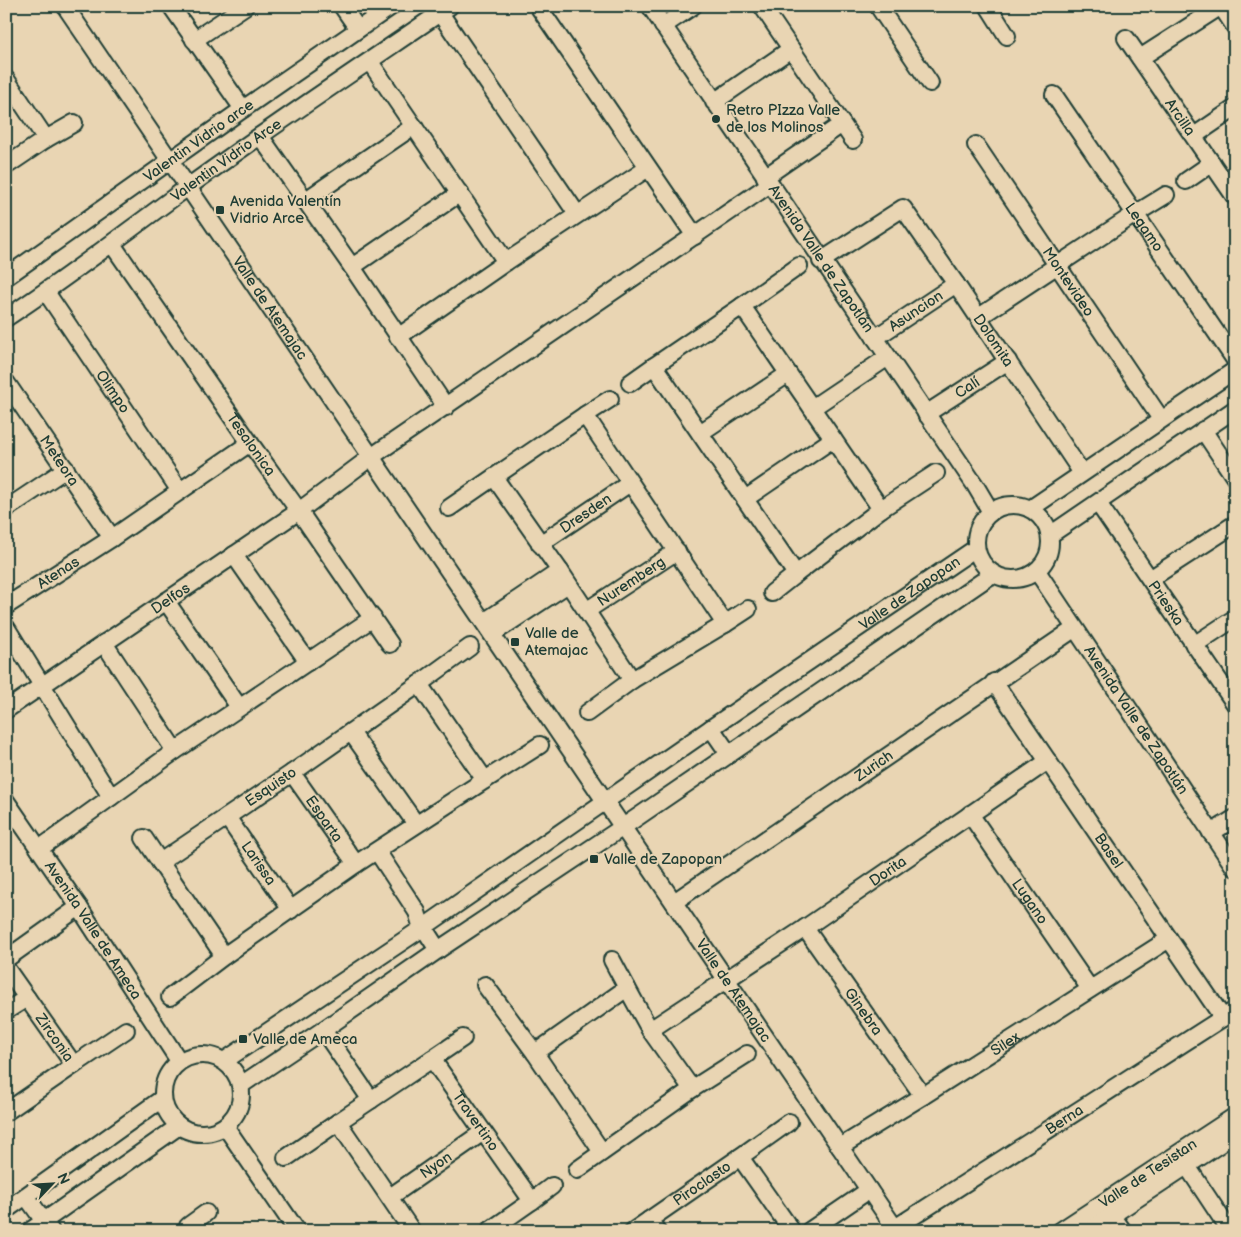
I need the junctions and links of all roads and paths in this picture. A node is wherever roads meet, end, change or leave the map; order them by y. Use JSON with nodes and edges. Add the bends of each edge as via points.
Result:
{"nodes":[{"id":1,"x":65,"y":6,"type":"edge"},
{"id":2,"x":171,"y":6,"type":"edge"},
{"id":3,"x":245,"y":6,"type":"edge"},
{"id":4,"x":342,"y":6,"type":"edge"},
{"id":5,"x":392,"y":6,"type":"edge"},
{"id":6,"x":538,"y":6,"type":"edge"},
{"id":7,"x":650,"y":6,"type":"edge"},
{"id":8,"x":693,"y":6,"type":"edge"},
{"id":9,"x":878,"y":6,"type":"edge"},
{"id":10,"x":988,"y":6,"type":"edge"},
{"id":11,"x":1221,"y":6,"type":"edge"},
{"id":12,"x":445,"y":9,"type":"edge"},
{"id":13,"x":770,"y":9,"type":"edge"},
{"id":14,"x":663,"y":26,"type":"junction"},
{"id":15,"x":1235,"y":27,"type":"edge"},
{"id":16,"x":358,"y":29,"type":"junction"},
{"id":17,"x":1007,"y":36,"type":"dead end"},
{"id":18,"x":1126,"y":38,"type":"dead end"},
{"id":19,"x":194,"y":40,"type":"junction"},
{"id":20,"x":791,"y":50,"type":"junction"},
{"id":21,"x":1140,"y":58,"type":"junction"},
{"id":22,"x":370,"y":62,"type":"junction"},
{"id":23,"x":6,"y":79,"type":"edge"},
{"id":24,"x":930,"y":83,"type":"dead end"},
{"id":25,"x":1054,"y":95,"type":"dead end"},
{"id":26,"x":714,"y":102,"type":"junction"},
{"id":27,"x":1235,"y":108,"type":"edge"},
{"id":28,"x":243,"y":109,"type":"junction"},
{"id":29,"x":74,"y":123,"type":"dead end"},
{"id":30,"x":842,"y":124,"type":"junction"},
{"id":31,"x":414,"y":126,"type":"junction"},
{"id":32,"x":260,"y":136,"type":"junction"},
{"id":33,"x":1194,"y":136,"type":"junction"},
{"id":34,"x":46,"y":139,"type":"junction"},
{"id":35,"x":853,"y":140,"type":"dead end"},
{"id":36,"x":976,"y":145,"type":"dead end"},
{"id":37,"x":170,"y":161,"type":"junction"},
{"id":38,"x":1212,"y":163,"type":"junction"},
{"id":39,"x":6,"y":166,"type":"edge"},
{"id":40,"x":648,"y":168,"type":"junction"},
{"id":41,"x":767,"y":180,"type":"junction"},
{"id":42,"x":1186,"y":182,"type":"dead end"},
{"id":43,"x":188,"y":187,"type":"junction"},
{"id":44,"x":460,"y":193,"type":"junction"},
{"id":45,"x":1166,"y":195,"type":"dead end"},
{"id":46,"x":1235,"y":197,"type":"edge"},
{"id":47,"x":306,"y":200,"type":"junction"},
{"id":48,"x":577,"y":214,"type":"junction"},
{"id":49,"x":1136,"y":214,"type":"junction"},
{"id":50,"x":695,"y":236,"type":"junction"},
{"id":51,"x":112,"y":244,"type":"junction"},
{"id":52,"x":822,"y":261,"type":"junction"},
{"id":53,"x":506,"y":262,"type":"junction"},
{"id":54,"x":799,"y":266,"type":"dead end"},
{"id":55,"x":352,"y":267,"type":"junction"},
{"id":56,"x":1057,"y":267,"type":"junction"},
{"id":57,"x":6,"y":277,"type":"edge"},
{"id":58,"x":956,"y":284,"type":"junction"},
{"id":59,"x":46,"y":292,"type":"junction"},
{"id":60,"x":742,"y":306,"type":"junction"},
{"id":61,"x":7,"y":316,"type":"edge"},
{"id":62,"x":979,"y":318,"type":"junction"},
{"id":63,"x":398,"y":337,"type":"junction"},
{"id":64,"x":875,"y":338,"type":"junction"},
{"id":65,"x":888,"y":357,"type":"junction"},
{"id":66,"x":1235,"y":360,"type":"edge"},
{"id":67,"x":1008,"y":361,"type":"junction"},
{"id":68,"x":654,"y":366,"type":"junction"},
{"id":69,"x":1235,"y":370,"type":"edge"},
{"id":70,"x":788,"y":374,"type":"junction"},
{"id":71,"x":6,"y":382,"type":"edge"},
{"id":72,"x":630,"y":383,"type":"dead end"},
{"id":73,"x":610,"y":399,"type":"dead end"},
{"id":74,"x":12,"y":402,"type":"edge"},
{"id":75,"x":446,"y":407,"type":"junction"},
{"id":76,"x":812,"y":408,"type":"junction"},
{"id":77,"x":1235,"y":409,"type":"edge"},
{"id":78,"x":926,"y":414,"type":"junction"},
{"id":79,"x":585,"y":415,"type":"junction"},
{"id":80,"x":1161,"y":419,"type":"junction"},
{"id":81,"x":1203,"y":430,"type":"junction"},
{"id":82,"x":700,"y":432,"type":"junction"},
{"id":83,"x":833,"y":440,"type":"junction"},
{"id":84,"x":250,"y":443,"type":"junction"},
{"id":85,"x":371,"y":457,"type":"junction"},
{"id":86,"x":66,"y":469,"type":"junction"},
{"id":87,"x":936,"y":473,"type":"dead end"},
{"id":88,"x":1082,"y":473,"type":"junction"},
{"id":89,"x":494,"y":477,"type":"junction"},
{"id":90,"x":1235,"y":478,"type":"edge"},
{"id":91,"x":630,"y":482,"type":"junction"},
{"id":92,"x":180,"y":491,"type":"junction"},
{"id":93,"x":745,"y":499,"type":"junction"},
{"id":94,"x":1098,"y":502,"type":"junction"},
{"id":95,"x":449,"y":508,"type":"dead end"},
{"id":96,"x":6,"y":509,"type":"edge"},
{"id":97,"x":881,"y":509,"type":"junction"},
{"id":98,"x":1030,"y":509,"type":"junction"},
{"id":99,"x":299,"y":510,"type":"junction"},
{"id":100,"x":991,"y":512,"type":"junction"},
{"id":101,"x":1235,"y":524,"type":"edge"},
{"id":102,"x":1050,"y":536,"type":"junction"},
{"id":103,"x":112,"y":538,"type":"junction"},
{"id":104,"x":540,"y":544,"type":"junction"},
{"id":105,"x":976,"y":548,"type":"junction"},
{"id":106,"x":677,"y":551,"type":"junction"},
{"id":107,"x":234,"y":555,"type":"junction"},
{"id":108,"x":1037,"y":572,"type":"junction"},
{"id":109,"x":796,"y":574,"type":"junction"},
{"id":110,"x":993,"y":574,"type":"junction"},
{"id":111,"x":564,"y":577,"type":"junction"},
{"id":112,"x":1150,"y":579,"type":"junction"},
{"id":113,"x":772,"y":593,"type":"dead end"},
{"id":114,"x":166,"y":601,"type":"junction"},
{"id":115,"x":6,"y":606,"type":"edge"},
{"id":116,"x":748,"y":609,"type":"dead end"},
{"id":117,"x":586,"y":611,"type":"junction"},
{"id":118,"x":373,"y":618,"type":"junction"},
{"id":119,"x":1235,"y":618,"type":"edge"},
{"id":120,"x":725,"y":624,"type":"junction"},
{"id":121,"x":6,"y":627,"type":"edge"},
{"id":122,"x":488,"y":628,"type":"junction"},
{"id":123,"x":1074,"y":629,"type":"junction"},
{"id":124,"x":104,"y":643,"type":"junction"},
{"id":125,"x":390,"y":644,"type":"dead end"},
{"id":126,"x":1194,"y":645,"type":"junction"},
{"id":127,"x":470,"y":647,"type":"dead end"},
{"id":128,"x":308,"y":662,"type":"junction"},
{"id":129,"x":632,"y":680,"type":"junction"},
{"id":130,"x":994,"y":682,"type":"junction"},
{"id":131,"x":419,"y":684,"type":"junction"},
{"id":132,"x":41,"y":685,"type":"junction"},
{"id":133,"x":1235,"y":704,"type":"edge"},
{"id":134,"x":240,"y":707,"type":"junction"},
{"id":135,"x":6,"y":710,"type":"edge"},
{"id":136,"x":588,"y":713,"type":"dead end"},
{"id":137,"x":711,"y":728,"type":"junction"},
{"id":138,"x":351,"y":732,"type":"junction"},
{"id":139,"x":540,"y":745,"type":"dead end"},
{"id":140,"x":175,"y":751,"type":"junction"},
{"id":141,"x":729,"y":754,"type":"junction"},
{"id":142,"x":1048,"y":761,"type":"junction"},
{"id":143,"x":292,"y":773,"type":"junction"},
{"id":144,"x":485,"y":780,"type":"junction"},
{"id":145,"x":111,"y":797,"type":"junction"},
{"id":146,"x":6,"y":801,"type":"edge"},
{"id":147,"x":606,"y":802,"type":"junction"},
{"id":148,"x":970,"y":814,"type":"junction"},
{"id":149,"x":227,"y":817,"type":"junction"},
{"id":150,"x":1235,"y":818,"type":"edge"},
{"id":151,"x":416,"y":824,"type":"junction"},
{"id":152,"x":623,"y":827,"type":"junction"},
{"id":153,"x":1211,"y":833,"type":"junction"},
{"id":154,"x":144,"y":838,"type":"dead end"},
{"id":155,"x":39,"y":849,"type":"junction"},
{"id":156,"x":374,"y":853,"type":"junction"},
{"id":157,"x":160,"y":862,"type":"junction"},
{"id":158,"x":356,"y":864,"type":"junction"},
{"id":159,"x":1235,"y":868,"type":"edge"},
{"id":160,"x":674,"y":902,"type":"junction"},
{"id":161,"x":79,"y":907,"type":"junction"},
{"id":162,"x":291,"y":910,"type":"junction"},
{"id":163,"x":422,"y":924,"type":"junction"},
{"id":164,"x":805,"y":928,"type":"junction"},
{"id":165,"x":1169,"y":939,"type":"junction"},
{"id":166,"x":438,"y":950,"type":"junction"},
{"id":167,"x":224,"y":956,"type":"junction"},
{"id":168,"x":6,"y":958,"type":"edge"},
{"id":169,"x":612,"y":960,"type":"dead end"},
{"id":170,"x":6,"y":968,"type":"edge"},
{"id":171,"x":727,"y":980,"type":"junction"},
{"id":172,"x":485,"y":985,"type":"dead end"},
{"id":173,"x":628,"y":988,"type":"junction"},
{"id":174,"x":1090,"y":989,"type":"junction"},
{"id":175,"x":170,"y":997,"type":"dead end"},
{"id":176,"x":27,"y":998,"type":"junction"},
{"id":177,"x":6,"y":1011,"type":"edge"},
{"id":178,"x":1229,"y":1014,"type":"edge"},
{"id":179,"x":126,"y":1030,"type":"dead end"},
{"id":180,"x":324,"y":1030,"type":"junction"},
{"id":181,"x":650,"y":1030,"type":"junction"},
{"id":182,"x":463,"y":1038,"type":"dead end"},
{"id":183,"x":534,"y":1053,"type":"junction"},
{"id":184,"x":746,"y":1054,"type":"dead end"},
{"id":185,"x":432,"y":1059,"type":"junction"},
{"id":186,"x":224,"y":1060,"type":"junction"},
{"id":187,"x":179,"y":1061,"type":"junction"},
{"id":188,"x":74,"y":1065,"type":"junction"},
{"id":189,"x":241,"y":1085,"type":"junction"},
{"id":190,"x":692,"y":1090,"type":"junction"},
{"id":191,"x":924,"y":1096,"type":"junction"},
{"id":192,"x":163,"y":1098,"type":"junction"},
{"id":193,"x":371,"y":1100,"type":"junction"},
{"id":194,"x":6,"y":1112,"type":"edge"},
{"id":195,"x":1235,"y":1116,"type":"edge"},
{"id":196,"x":338,"y":1122,"type":"junction"},
{"id":197,"x":789,"y":1122,"type":"dead end"},
{"id":198,"x":180,"y":1126,"type":"junction"},
{"id":199,"x":225,"y":1126,"type":"junction"},
{"id":200,"x":483,"y":1132,"type":"junction"},
{"id":201,"x":1235,"y":1134,"type":"edge"},
{"id":202,"x":840,"y":1147,"type":"junction"},
{"id":203,"x":602,"y":1152,"type":"junction"},
{"id":204,"x":740,"y":1157,"type":"junction"},
{"id":205,"x":286,"y":1158,"type":"dead end"},
{"id":206,"x":1186,"y":1166,"type":"junction"},
{"id":207,"x":577,"y":1170,"type":"dead end"},
{"id":208,"x":552,"y":1186,"type":"dead end"},
{"id":209,"x":869,"y":1190,"type":"junction"},
{"id":210,"x":390,"y":1197,"type":"junction"},
{"id":211,"x":532,"y":1201,"type":"junction"},
{"id":212,"x":17,"y":1202,"type":"edge"},
{"id":213,"x":206,"y":1212,"type":"dead end"},
{"id":214,"x":1112,"y":1215,"type":"junction"},
{"id":215,"x":653,"y":1225,"type":"edge"},
{"id":216,"x":39,"y":1228,"type":"edge"},
{"id":217,"x":187,"y":1229,"type":"edge"},
{"id":218,"x":786,"y":1229,"type":"edge"},
{"id":219,"x":896,"y":1230,"type":"edge"},
{"id":220,"x":297,"y":1231,"type":"edge"},
{"id":221,"x":412,"y":1231,"type":"edge"},
{"id":222,"x":489,"y":1231,"type":"edge"},
{"id":223,"x":633,"y":1231,"type":"edge"},
{"id":224,"x":809,"y":1231,"type":"edge"},
{"id":225,"x":1060,"y":1231,"type":"edge"},
{"id":226,"x":1088,"y":1231,"type":"edge"},
{"id":227,"x":1123,"y":1231,"type":"edge"},
{"id":228,"x":1230,"y":1231,"type":"edge"}],
"edges":[{"from":1,"to":37,"type":"street","name":"Valle de Atemajac"},
{"from":2,"to":19,"type":"street"},
{"from":3,"to":19,"type":"street"},
{"from":4,"to":16,"type":"street"},
{"from":5,"to":16,"type":"street","name":"Valentin Vidrio arce"},
{"from":6,"to":40,"type":"street"},
{"from":7,"to":14,"type":"street","name":"Avenida Valle de Zapotlán"},
{"from":8,"to":14,"type":"street"},
{"from":9,"to":24,"type":"street"},
{"from":10,"to":17,"type":"street"},
{"from":11,"to":15,"type":"street"},
{"from":11,"to":21,"type":"street"},
{"from":12,"to":22,"type":"street","name":"Valentin Vidrio Arce"},
{"from":12,"to":48,"type":"street"},
{"from":13,"to":20,"type":"street"},
{"from":14,"to":26,"type":"street","name":"Avenida Valle de Zapotlán"},
{"from":16,"to":28,"type":"street","name":"Valentin Vidrio arce"},
{"from":18,"to":21,"type":"street","name":"Arcilla"},
{"from":19,"to":28,"type":"street"},
{"from":20,"to":26,"type":"street"},
{"from":20,"to":30,"type":"street"},
{"from":21,"to":33,"type":"street","name":"Arcilla"},
{"from":22,"to":31,"type":"street"},
{"from":22,"to":32,"type":"street","name":"Valentin Vidrio Arce"},
{"from":23,"to":34,"type":"street"},
{"from":25,"to":49,"type":"street","name":"Legamo"},
{"from":26,"to":41,"type":"street","name":"Avenida Valle de Zapotlán"},
{"from":27,"to":33,"type":"street"},
{"from":28,"to":37,"type":"street","name":"Valentin Vidrio arce"},
{"from":29,"to":34,"type":"street"},
{"from":30,"to":35,"type":"street"},
{"from":30,"to":41,"type":"street","name":"Delfos"},
{"from":31,"to":44,"type":"street"},
{"from":31,"to":47,"type":"street"},
{"from":32,"to":43,"type":"street","name":"Valentin Vidrio Arce"},
{"from":32,"to":47,"type":"street"},
{"from":33,"to":38,"type":"street","name":"Arcilla"},
{"from":34,"to":39,"type":"street"},
{"from":36,"to":56,"type":"street","name":"Montevideo"},
{"from":37,"to":43,"type":"street","name":"Valle de Atemajac"},
{"from":37,"to":57,"type":"street","name":"Valentin Vidrio arce"},
{"from":38,"to":42,"type":"street"},
{"from":38,"to":46,"type":"street","name":"Arcilla"},
{"from":40,"to":48,"type":"street"},
{"from":40,"to":50,"type":"street"},
{"from":41,"to":50,"type":"street","name":"Delfos"},
{"from":41,"to":52,"type":"street","name":"Avenida Valle de Zapotlán"},
{"from":43,"to":51,"type":"street","name":"Valentin Vidrio Arce"},
{"from":43,"to":85,"type":"street","name":"Valle de Atemajac"},
{"from":44,"to":53,"type":"street"},
{"from":44,"to":55,"type":"street"},
{"from":45,"to":49,"type":"street"},
{"from":47,"to":55,"type":"street"},
{"from":48,"to":53,"type":"street"},
{"from":49,"to":56,"type":"street"},
{"from":49,"to":66,"type":"street","name":"Legamo"},
{"from":50,"to":75,"type":"street","name":"Delfos"},
{"from":51,"to":59,"type":"street","name":"Valentin Vidrio Arce"},
{"from":51,"to":84,"type":"street","name":"Tesalonica"},
{"from":52,"to":58,"type":"street","name":"Dolomita","via":[[903,208]]},
{"from":52,"to":64,"type":"street","name":"Avenida Valle de Zapotlán"},
{"from":53,"to":63,"type":"street"},
{"from":54,"to":60,"type":"street"},
{"from":55,"to":63,"type":"street"},
{"from":56,"to":62,"type":"street"},
{"from":56,"to":80,"type":"street","name":"Montevideo"},
{"from":58,"to":62,"type":"street","name":"Dolomita"},
{"from":58,"to":64,"type":"street","name":"Asuncion"},
{"from":59,"to":61,"type":"street","name":"Valentin Vidrio Arce"},
{"from":59,"to":92,"type":"street","name":"Olimpo"},
{"from":60,"to":68,"type":"street"},
{"from":60,"to":70,"type":"street"},
{"from":62,"to":67,"type":"street","name":"Dolomita"},
{"from":63,"to":75,"type":"street"},
{"from":64,"to":65,"type":"street","name":"Avenida Valle de Zapotlán"},
{"from":65,"to":76,"type":"street"},
{"from":65,"to":78,"type":"street","name":"Avenida Valle de Zapotlán"},
{"from":67,"to":78,"type":"street","name":"Calí"},
{"from":67,"to":88,"type":"street","name":"Dolomita"},
{"from":68,"to":72,"type":"street"},
{"from":68,"to":82,"type":"street"},
{"from":69,"to":80,"type":"street"},
{"from":70,"to":76,"type":"street"},
{"from":70,"to":82,"type":"street"},
{"from":71,"to":74,"type":"street","name":"Meteora"},
{"from":73,"to":79,"type":"street"},
{"from":74,"to":86,"type":"street","name":"Meteora"},
{"from":75,"to":85,"type":"street","name":"Delfos"},
{"from":76,"to":83,"type":"street"},
{"from":77,"to":81,"type":"street"},
{"from":78,"to":100,"type":"street","name":"Avenida Valle de Zapotlán"},
{"from":79,"to":89,"type":"street"},
{"from":79,"to":91,"type":"street"},
{"from":80,"to":88,"type":"street"},
{"from":81,"to":90,"type":"street"},
{"from":81,"to":94,"type":"street"},
{"from":82,"to":93,"type":"street"},
{"from":83,"to":93,"type":"street"},
{"from":83,"to":97,"type":"street"},
{"from":84,"to":92,"type":"street","name":"Atenas"},
{"from":84,"to":99,"type":"street","name":"Tesalonica"},
{"from":85,"to":99,"type":"street","name":"Delfos"},
{"from":85,"to":122,"type":"street","name":"Valle de Atemajac"},
{"from":86,"to":96,"type":"street"},
{"from":86,"to":103,"type":"street","name":"Meteora"},
{"from":87,"to":97,"type":"street"},
{"from":88,"to":98,"type":"street"},
{"from":89,"to":95,"type":"street"},
{"from":89,"to":104,"type":"street"},
{"from":91,"to":104,"type":"street","name":"Dresden"},
{"from":91,"to":106,"type":"street"},
{"from":92,"to":103,"type":"street","name":"Atenas"},
{"from":93,"to":109,"type":"street"},
{"from":94,"to":102,"type":"street"},
{"from":94,"to":112,"type":"street","name":"Prieska"},
{"from":97,"to":109,"type":"street"},
{"from":98,"to":100,"type":"street","via":[[1010,506]]},
{"from":98,"to":102,"type":"street","via":[[1046,525]]},
{"from":99,"to":107,"type":"street","name":"Delfos"},
{"from":99,"to":118,"type":"street","name":"Tesalonica"},
{"from":100,"to":105,"type":"street","via":[[982,522]]},
{"from":101,"to":112,"type":"street"},
{"from":102,"to":108,"type":"street","via":[[1046,561]]},
{"from":103,"to":115,"type":"street","name":"Atenas"},
{"from":104,"to":111,"type":"street"},
{"from":105,"to":110,"type":"street","via":[[982,563]]},
{"from":105,"to":137,"type":"street","name":"Valle de Zapopan"},
{"from":106,"to":117,"type":"street","name":"Nuremberg"},
{"from":106,"to":120,"type":"street"},
{"from":107,"to":114,"type":"street","name":"Delfos"},
{"from":107,"to":128,"type":"street"},
{"from":108,"to":110,"type":"street","via":[[1023,578],[1007,579]]},
{"from":108,"to":123,"type":"street","name":"Avenida Valle de Zapotlán"},
{"from":109,"to":113,"type":"street"},
{"from":110,"to":141,"type":"street","name":"Valle de Zapopan"},
{"from":111,"to":117,"type":"street"},
{"from":111,"to":122,"type":"street"},
{"from":112,"to":126,"type":"street","name":"Prieska"},
{"from":114,"to":124,"type":"street","name":"Delfos"},
{"from":114,"to":134,"type":"street"},
{"from":116,"to":120,"type":"street"},
{"from":117,"to":129,"type":"street"},
{"from":118,"to":125,"type":"street","name":"Tesalonica"},
{"from":118,"to":128,"type":"street"},
{"from":119,"to":126,"type":"street"},
{"from":120,"to":129,"type":"street"},
{"from":121,"to":132,"type":"street"},
{"from":122,"to":147,"type":"street","name":"Valle de Atemajac"},
{"from":123,"to":130,"type":"street","name":"Zurich"},
{"from":123,"to":153,"type":"street","name":"Avenida Valle de Zapotlán"},
{"from":124,"to":132,"type":"street","name":"Delfos"},
{"from":124,"to":140,"type":"street"},
{"from":126,"to":133,"type":"street","name":"Prieska"},
{"from":127,"to":131,"type":"street","name":"Esquisto"},
{"from":128,"to":134,"type":"street"},
{"from":129,"to":136,"type":"street"},
{"from":130,"to":142,"type":"street","name":"Basel"},
{"from":130,"to":160,"type":"street","name":"Zurich"},
{"from":131,"to":138,"type":"street","name":"Esquisto"},
{"from":131,"to":144,"type":"street"},
{"from":132,"to":135,"type":"street","name":"Delfos"},
{"from":132,"to":145,"type":"street"},
{"from":134,"to":140,"type":"street"},
{"from":137,"to":141,"type":"street"},
{"from":137,"to":147,"type":"street","name":"Valle de Zapopan"},
{"from":138,"to":143,"type":"street","name":"Esquisto"},
{"from":138,"to":151,"type":"street"},
{"from":139,"to":144,"type":"street"},
{"from":140,"to":145,"type":"street"},
{"from":141,"to":152,"type":"street","name":"Valle de Zapopan"},
{"from":142,"to":148,"type":"street","name":"Dorita"},
{"from":142,"to":165,"type":"street","name":"Basel"},
{"from":143,"to":149,"type":"street","name":"Esquisto"},
{"from":143,"to":158,"type":"street","name":"Esparta"},
{"from":144,"to":151,"type":"street"},
{"from":145,"to":155,"type":"street"},
{"from":146,"to":155,"type":"street","name":"Avenida Valle de Ameca"},
{"from":147,"to":152,"type":"street","name":"Valle de Atemajac"},
{"from":147,"to":163,"type":"street","name":"Valle de Zapopan"},
{"from":148,"to":164,"type":"street","name":"Dorita"},
{"from":148,"to":174,"type":"street","name":"Lugano"},
{"from":149,"to":157,"type":"street","name":"Esquisto"},
{"from":149,"to":162,"type":"street","name":"Larissa"},
{"from":150,"to":153,"type":"street"},
{"from":151,"to":156,"type":"street"},
{"from":152,"to":160,"type":"street","name":"Valle de Atemajac"},
{"from":152,"to":166,"type":"street","name":"Valle de Zapopan"},
{"from":153,"to":159,"type":"street","name":"Avenida Valle de Zapotlán"},
{"from":154,"to":157,"type":"street"},
{"from":155,"to":161,"type":"street","name":"Avenida Valle de Ameca"},
{"from":156,"to":158,"type":"street"},
{"from":156,"to":163,"type":"street","via":[[417,912]]},
{"from":157,"to":167,"type":"street"},
{"from":158,"to":162,"type":"street"},
{"from":160,"to":171,"type":"street","name":"Valle de Atemajac"},
{"from":161,"to":168,"type":"street"},
{"from":161,"to":187,"type":"street","name":"Avenida Valle de Ameca"},
{"from":162,"to":167,"type":"street"},
{"from":163,"to":166,"type":"street"},
{"from":163,"to":186,"type":"street","name":"Valle de Zapopan"},
{"from":164,"to":171,"type":"street","name":"Dorita"},
{"from":164,"to":191,"type":"street","name":"Ginebra"},
{"from":165,"to":174,"type":"street","name":"Silex"},
{"from":165,"to":178,"type":"street","name":"Basel"},
{"from":166,"to":180,"type":"street","name":"Valle de Zapopan"},
{"from":167,"to":175,"type":"street"},
{"from":169,"to":173,"type":"street"},
{"from":170,"to":176,"type":"street","name":"Zirconia"},
{"from":171,"to":181,"type":"street","name":"Dorita"},
{"from":171,"to":202,"type":"street","name":"Valle de Atemajac"},
{"from":172,"to":183,"type":"street"},
{"from":173,"to":181,"type":"street"},
{"from":173,"to":183,"type":"street"},
{"from":174,"to":191,"type":"street","name":"Silex"},
{"from":176,"to":177,"type":"street"},
{"from":176,"to":188,"type":"street","name":"Zirconia"},
{"from":178,"to":219,"type":"street","name":"Berna"},
{"from":179,"to":188,"type":"street"},
{"from":180,"to":189,"type":"street","name":"Valle de Zapopan"},
{"from":180,"to":193,"type":"street"},
{"from":181,"to":190,"type":"street"},
{"from":182,"to":185,"type":"street"},
{"from":183,"to":203,"type":"street"},
{"from":184,"to":190,"type":"street"},
{"from":185,"to":193,"type":"street"},
{"from":185,"to":200,"type":"street","name":"Travertino"},
{"from":186,"to":187,"type":"street","via":[[194,1055]]},
{"from":186,"to":189,"type":"street","via":[[235,1071]]},
{"from":187,"to":192,"type":"street","via":[[164,1084]]},
{"from":188,"to":194,"type":"street","name":"Zirconia"},
{"from":189,"to":199,"type":"street","via":[[241,1101],[236,1116]]},
{"from":190,"to":203,"type":"street"},
{"from":191,"to":202,"type":"street","name":"Silex"},
{"from":192,"to":198,"type":"street","via":[[168,1114]]},
{"from":192,"to":212,"type":"street"},
{"from":193,"to":196,"type":"street"},
{"from":195,"to":225,"type":"street","name":"Valle de Tesistan"},
{"from":196,"to":205,"type":"street"},
{"from":196,"to":210,"type":"street"},
{"from":197,"to":204,"type":"street"},
{"from":198,"to":199,"type":"street","via":[[194,1132],[210,1133]]},
{"from":198,"to":216,"type":"street"},
{"from":199,"to":220,"type":"street"},
{"from":200,"to":210,"type":"street","name":"Nyon"},
{"from":200,"to":211,"type":"street","name":"Travertino"},
{"from":201,"to":206,"type":"street"},
{"from":202,"to":209,"type":"street","name":"Valle de Atemajac"},
{"from":203,"to":207,"type":"street"},
{"from":204,"to":215,"type":"street","name":"Piroclasto"},
{"from":204,"to":218,"type":"street","name":"Piroclasto"},
{"from":206,"to":214,"type":"street"},
{"from":206,"to":228,"type":"street"},
{"from":208,"to":211,"type":"street"},
{"from":209,"to":219,"type":"street","name":"Valle de Atemajac"},
{"from":209,"to":224,"type":"street"},
{"from":210,"to":221,"type":"street"},
{"from":211,"to":222,"type":"street"},
{"from":212,"to":216,"type":"street"},
{"from":213,"to":217,"type":"street"},
{"from":214,"to":226,"type":"street"},
{"from":214,"to":227,"type":"street"},
{"from":215,"to":223,"type":"street","name":"Piroclasto"}]}
